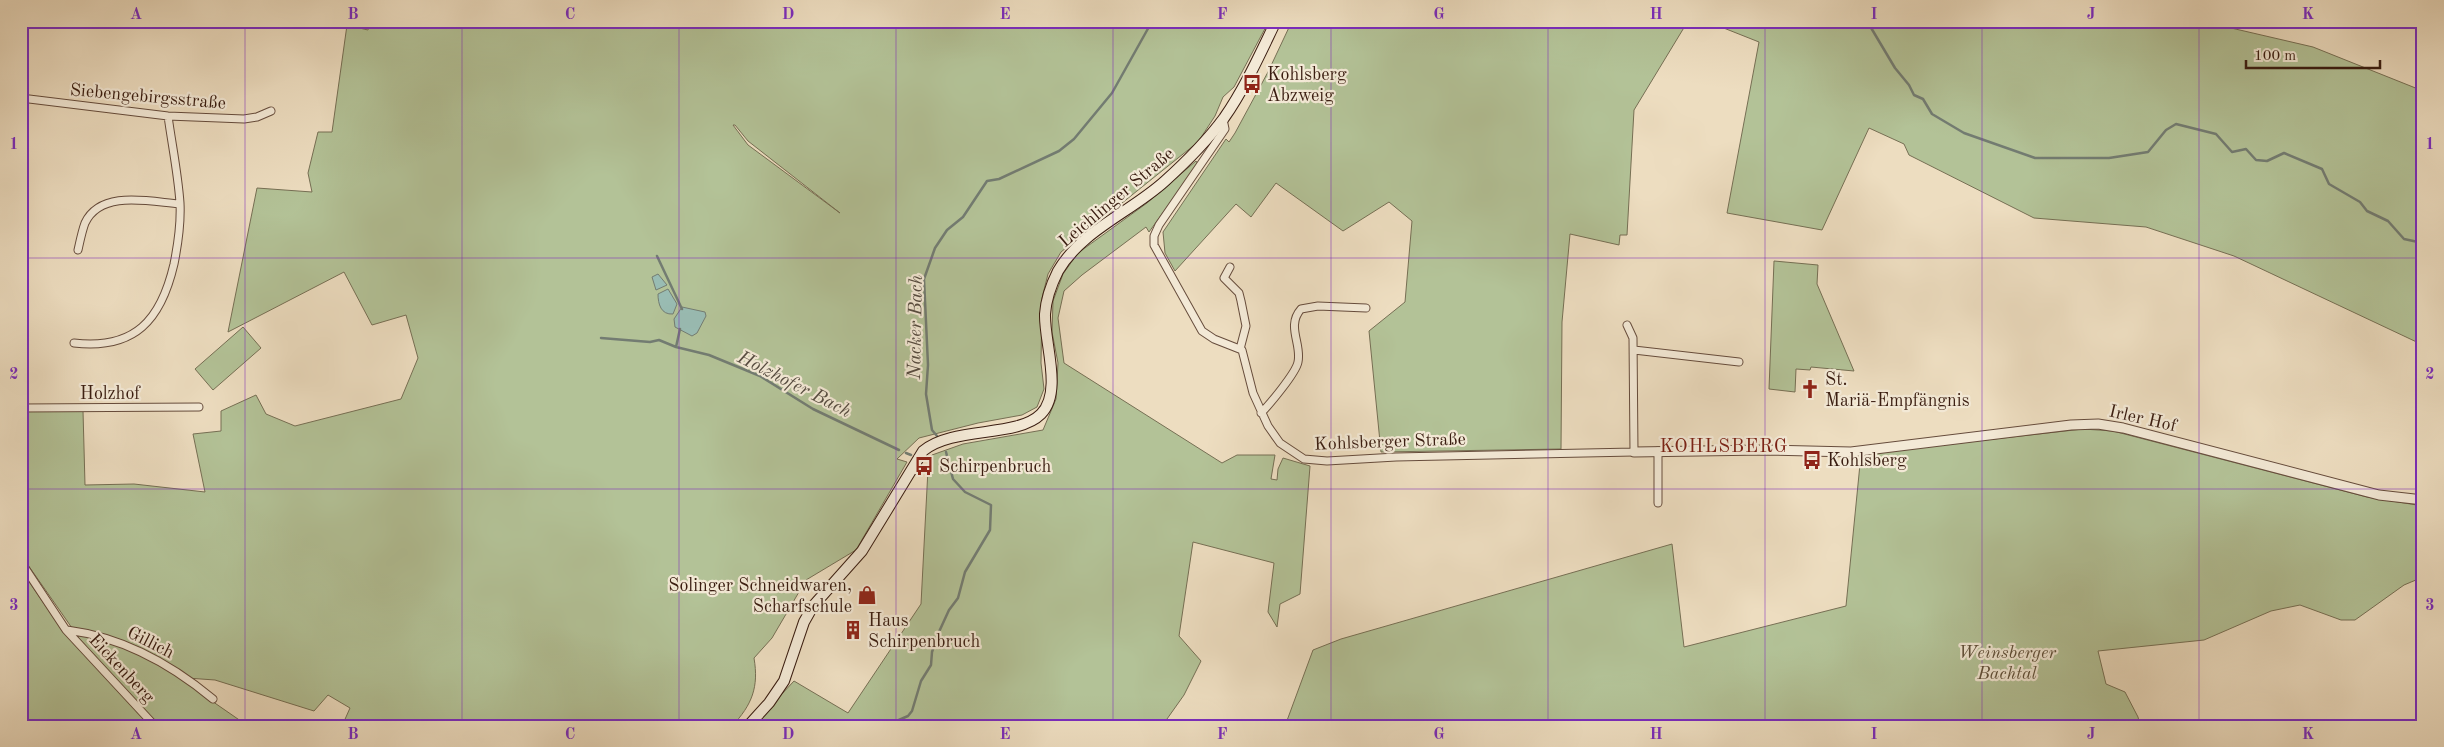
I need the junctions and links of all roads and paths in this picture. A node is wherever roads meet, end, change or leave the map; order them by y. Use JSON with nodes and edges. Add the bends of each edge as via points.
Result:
{"nodes":[{"id":1,"x":1276,"y":21,"type":"edge"},
{"id":2,"x":21,"y":98,"type":"edge"},
{"id":3,"x":271,"y":111,"type":"dead end"},
{"id":4,"x":168,"y":116,"type":"junction"},
{"id":5,"x":1223,"y":119,"type":"junction"},
{"id":6,"x":180,"y":204,"type":"junction"},
{"id":7,"x":78,"y":250,"type":"dead end"},
{"id":8,"x":1230,"y":267,"type":"dead end"},
{"id":9,"x":1366,"y":308,"type":"dead end"},
{"id":10,"x":1627,"y":325,"type":"dead end"},
{"id":11,"x":74,"y":343,"type":"dead end"},
{"id":12,"x":1240,"y":349,"type":"junction"},
{"id":13,"x":1634,"y":350,"type":"junction"},
{"id":14,"x":1739,"y":362,"type":"dead end"},
{"id":15,"x":199,"y":407,"type":"dead end"},
{"id":16,"x":21,"y":408,"type":"edge"},
{"id":17,"x":1260,"y":413,"type":"junction"},
{"id":18,"x":1658,"y":451,"type":"junction"},
{"id":19,"x":1634,"y":452,"type":"junction"},
{"id":20,"x":1851,"y":452,"type":"joint"},
{"id":21,"x":2423,"y":500,"type":"edge"},
{"id":22,"x":1658,"y":503,"type":"dead end"},
{"id":23,"x":21,"y":562,"type":"edge"},
{"id":24,"x":66,"y":630,"type":"junction"},
{"id":25,"x":213,"y":699,"type":"dead end"},
{"id":26,"x":155,"y":726,"type":"edge"},
{"id":27,"x":748,"y":726,"type":"edge"}],
"edges":[{"from":1,"to":5,"type":"main road","name":"Leichlinger Straße"},
{"from":2,"to":4,"type":"street","name":"Siebengebirgsstraße"},
{"from":3,"to":4,"type":"street","name":"Siebengebirgsstraße","via":[[257,118],[244,119]]},
{"from":4,"to":6,"type":"street"},
{"from":5,"to":12,"type":"street","via":[[1225,129],[1159,225],[1154,240],[1156,250],[1202,331]]},
{"from":5,"to":27,"type":"main road","name":"Leichlinger Straße","via":[[1163,183],[1089,237],[1059,270],[1046,310],[1052,380],[1045,409],[1024,423],[966,435],[923,452],[862,551],[813,606],[804,622],[784,681]]},
{"from":6,"to":7,"type":"street","via":[[120,200],[104,204],[85,223]]},
{"from":6,"to":11,"type":"street","via":[[180,230],[171,274],[154,316],[141,328],[116,341],[90,345]]},
{"from":8,"to":12,"type":"street","via":[[1224,278],[1239,293],[1246,321]]},
{"from":9,"to":17,"type":"street","via":[[1301,308],[1296,315],[1294,329],[1298,363],[1281,391]]},
{"from":10,"to":13,"type":"street"},
{"from":12,"to":17,"type":"street","name":"Kohlsberger Straße"},
{"from":13,"to":14,"type":"street"},
{"from":13,"to":19,"type":"street"},
{"from":15,"to":16,"type":"street","name":"Holzhof"},
{"from":17,"to":19,"type":"street","name":"Kohlsberger Straße","via":[[1280,444],[1297,456],[1313,461]]},
{"from":18,"to":19,"type":"street","name":"Kohlsberger Straße"},
{"from":18,"to":20,"type":"street","name":"Kohlsberger Straße"},
{"from":18,"to":22,"type":"street"},
{"from":20,"to":21,"type":"street","name":"Irler Hof","via":[[2098,424],[2379,495]]},
{"from":23,"to":24,"type":"street","name":"Eickenberg"},
{"from":24,"to":25,"type":"street","name":"Gillich","via":[[124,644],[181,675]]},
{"from":24,"to":26,"type":"street","name":"Eickenberg"}]}
